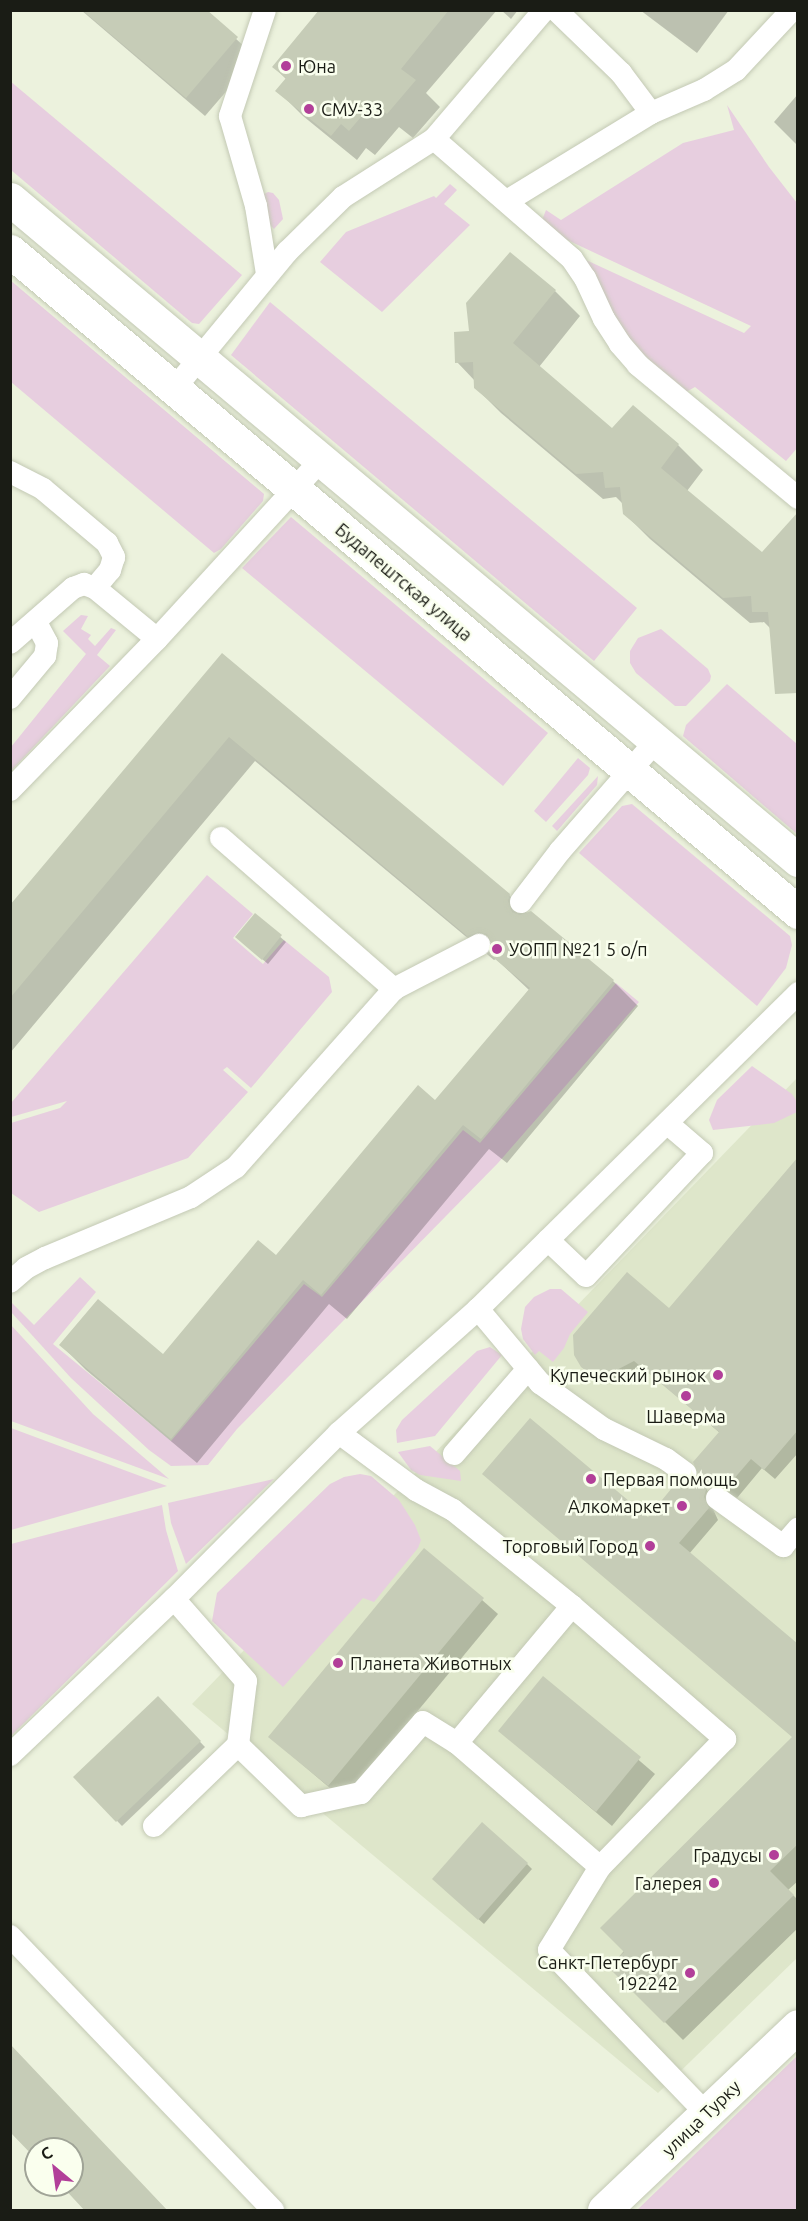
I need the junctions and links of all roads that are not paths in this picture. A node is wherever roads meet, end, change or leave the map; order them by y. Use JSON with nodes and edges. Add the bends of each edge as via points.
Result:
{"nodes":[{"id":1,"x":265,"y":10,"type":"edge"},
{"id":2,"x":544,"y":10,"type":"edge"},
{"id":3,"x":556,"y":10,"type":"edge"},
{"id":4,"x":792,"y":10,"type":"edge"},
{"id":5,"x":651,"y":113,"type":"junction"},
{"id":6,"x":434,"y":139,"type":"junction"},
{"id":7,"x":10,"y":199,"type":"edge"},
{"id":8,"x":507,"y":201,"type":"junction"},
{"id":9,"x":10,"y":251,"type":"edge"},
{"id":10,"x":267,"y":274,"type":"junction"},
{"id":11,"x":201,"y":359,"type":"junction"},
{"id":12,"x":174,"y":389,"type":"junction"},
{"id":13,"x":321,"y":460,"type":"junction"},
{"id":14,"x":10,"y":472,"type":"edge"},
{"id":15,"x":294,"y":490,"type":"junction"},
{"id":16,"x":798,"y":498,"type":"edge"},
{"id":17,"x":94,"y":588,"type":"junction"},
{"id":18,"x":36,"y":622,"type":"junction"},
{"id":19,"x":157,"y":639,"type":"junction"},
{"id":20,"x":10,"y":643,"type":"edge"},
{"id":21,"x":10,"y":698,"type":"edge"},
{"id":22,"x":656,"y":741,"type":"junction"},
{"id":23,"x":629,"y":770,"type":"junction"},
{"id":24,"x":10,"y":790,"type":"edge"},
{"id":25,"x":221,"y":838,"type":"dead end"},
{"id":26,"x":798,"y":860,"type":"edge"},
{"id":27,"x":521,"y":902,"type":"dead end"},
{"id":28,"x":798,"y":912,"type":"edge"},
{"id":29,"x":479,"y":945,"type":"dead end"},
{"id":30,"x":394,"y":988,"type":"junction"},
{"id":31,"x":798,"y":993,"type":"edge"},
{"id":32,"x":667,"y":1123,"type":"junction"},
{"id":33,"x":548,"y":1240,"type":"junction"},
{"id":34,"x":10,"y":1282,"type":"edge"},
{"id":35,"x":478,"y":1309,"type":"junction"},
{"id":36,"x":528,"y":1369,"type":"junction"},
{"id":37,"x":339,"y":1433,"type":"junction"},
{"id":38,"x":454,"y":1454,"type":"dead end"},
{"id":39,"x":685,"y":1473,"type":"dead end"},
{"id":40,"x":717,"y":1498,"type":"dead end"},
{"id":41,"x":798,"y":1529,"type":"edge"},
{"id":42,"x":174,"y":1599,"type":"junction"},
{"id":43,"x":572,"y":1606,"type":"junction"},
{"id":44,"x":457,"y":1743,"type":"junction"},
{"id":45,"x":238,"y":1745,"type":"junction"},
{"id":46,"x":10,"y":1755,"type":"edge"},
{"id":47,"x":154,"y":1826,"type":"dead end"},
{"id":48,"x":600,"y":1867,"type":"junction"},
{"id":49,"x":10,"y":1936,"type":"edge"},
{"id":50,"x":798,"y":2026,"type":"edge"},
{"id":51,"x":706,"y":2113,"type":"junction"},
{"id":52,"x":273,"y":2211,"type":"edge"},
{"id":53,"x":604,"y":2211,"type":"edge"}],
"edges":[{"from":1,"to":10,"type":"lane","via":[[230,116],[256,206]]},
{"from":2,"to":6,"type":"lane"},
{"from":3,"to":5,"type":"lane","via":[[621,73]]},
{"from":4,"to":5,"type":"lane","via":[[736,70],[704,90]]},
{"from":5,"to":8,"type":"lane"},
{"from":6,"to":8,"type":"lane"},
{"from":6,"to":10,"type":"lane","via":[[343,197]]},
{"from":7,"to":11,"type":"street"},
{"from":8,"to":16,"type":"lane","via":[[572,259],[615,336],[638,365]]},
{"from":9,"to":12,"type":"street","name":"Будапештская улица"},
{"from":10,"to":11,"type":"lane"},
{"from":11,"to":12,"type":"lane"},
{"from":11,"to":13,"type":"street"},
{"from":12,"to":15,"type":"street","name":"Будапештская улица"},
{"from":13,"to":15,"type":"lane"},
{"from":13,"to":22,"type":"street"},
{"from":14,"to":17,"type":"lane","via":[[43,489],[108,543],[114,557],[110,570]]},
{"from":15,"to":19,"type":"lane"},
{"from":15,"to":23,"type":"street","name":"Будапештская улица"},
{"from":17,"to":18,"type":"lane","via":[[84,584],[73,588]]},
{"from":17,"to":19,"type":"lane"},
{"from":18,"to":20,"type":"lane"},
{"from":18,"to":21,"type":"lane","via":[[47,643],[45,656]]},
{"from":19,"to":24,"type":"lane"},
{"from":22,"to":23,"type":"lane"},
{"from":22,"to":26,"type":"street"},
{"from":23,"to":27,"type":"lane"},
{"from":23,"to":28,"type":"street","name":"Будапештская улица"},
{"from":25,"to":30,"type":"lane"},
{"from":29,"to":30,"type":"lane"},
{"from":30,"to":34,"type":"lane","via":[[236,1167],[191,1197],[45,1258]]},
{"from":31,"to":32,"type":"lane"},
{"from":32,"to":33,"type":"lane"},
{"from":32,"to":33,"type":"lane","via":[[702,1153],[586,1276]]},
{"from":33,"to":35,"type":"lane"},
{"from":35,"to":36,"type":"lane"},
{"from":35,"to":37,"type":"lane"},
{"from":36,"to":38,"type":"lane"},
{"from":36,"to":39,"type":"lane","via":[[540,1383],[604,1429],[666,1459]]},
{"from":37,"to":42,"type":"lane"},
{"from":37,"to":43,"type":"lane","via":[[416,1490],[453,1510]]},
{"from":40,"to":41,"type":"lane","via":[[783,1546]]},
{"from":42,"to":45,"type":"lane","via":[[246,1681]]},
{"from":42,"to":46,"type":"lane"},
{"from":43,"to":44,"type":"lane"},
{"from":43,"to":48,"type":"lane","via":[[725,1739]]},
{"from":44,"to":45,"type":"lane","via":[[423,1722],[361,1793],[301,1806]]},
{"from":44,"to":48,"type":"lane"},
{"from":45,"to":47,"type":"lane"},
{"from":48,"to":51,"type":"lane","via":[[549,1950]]},
{"from":49,"to":52,"type":"lane"},
{"from":50,"to":51,"type":"street","name":"улица Турку"},
{"from":51,"to":53,"type":"street","name":"улица Турку"}]}
